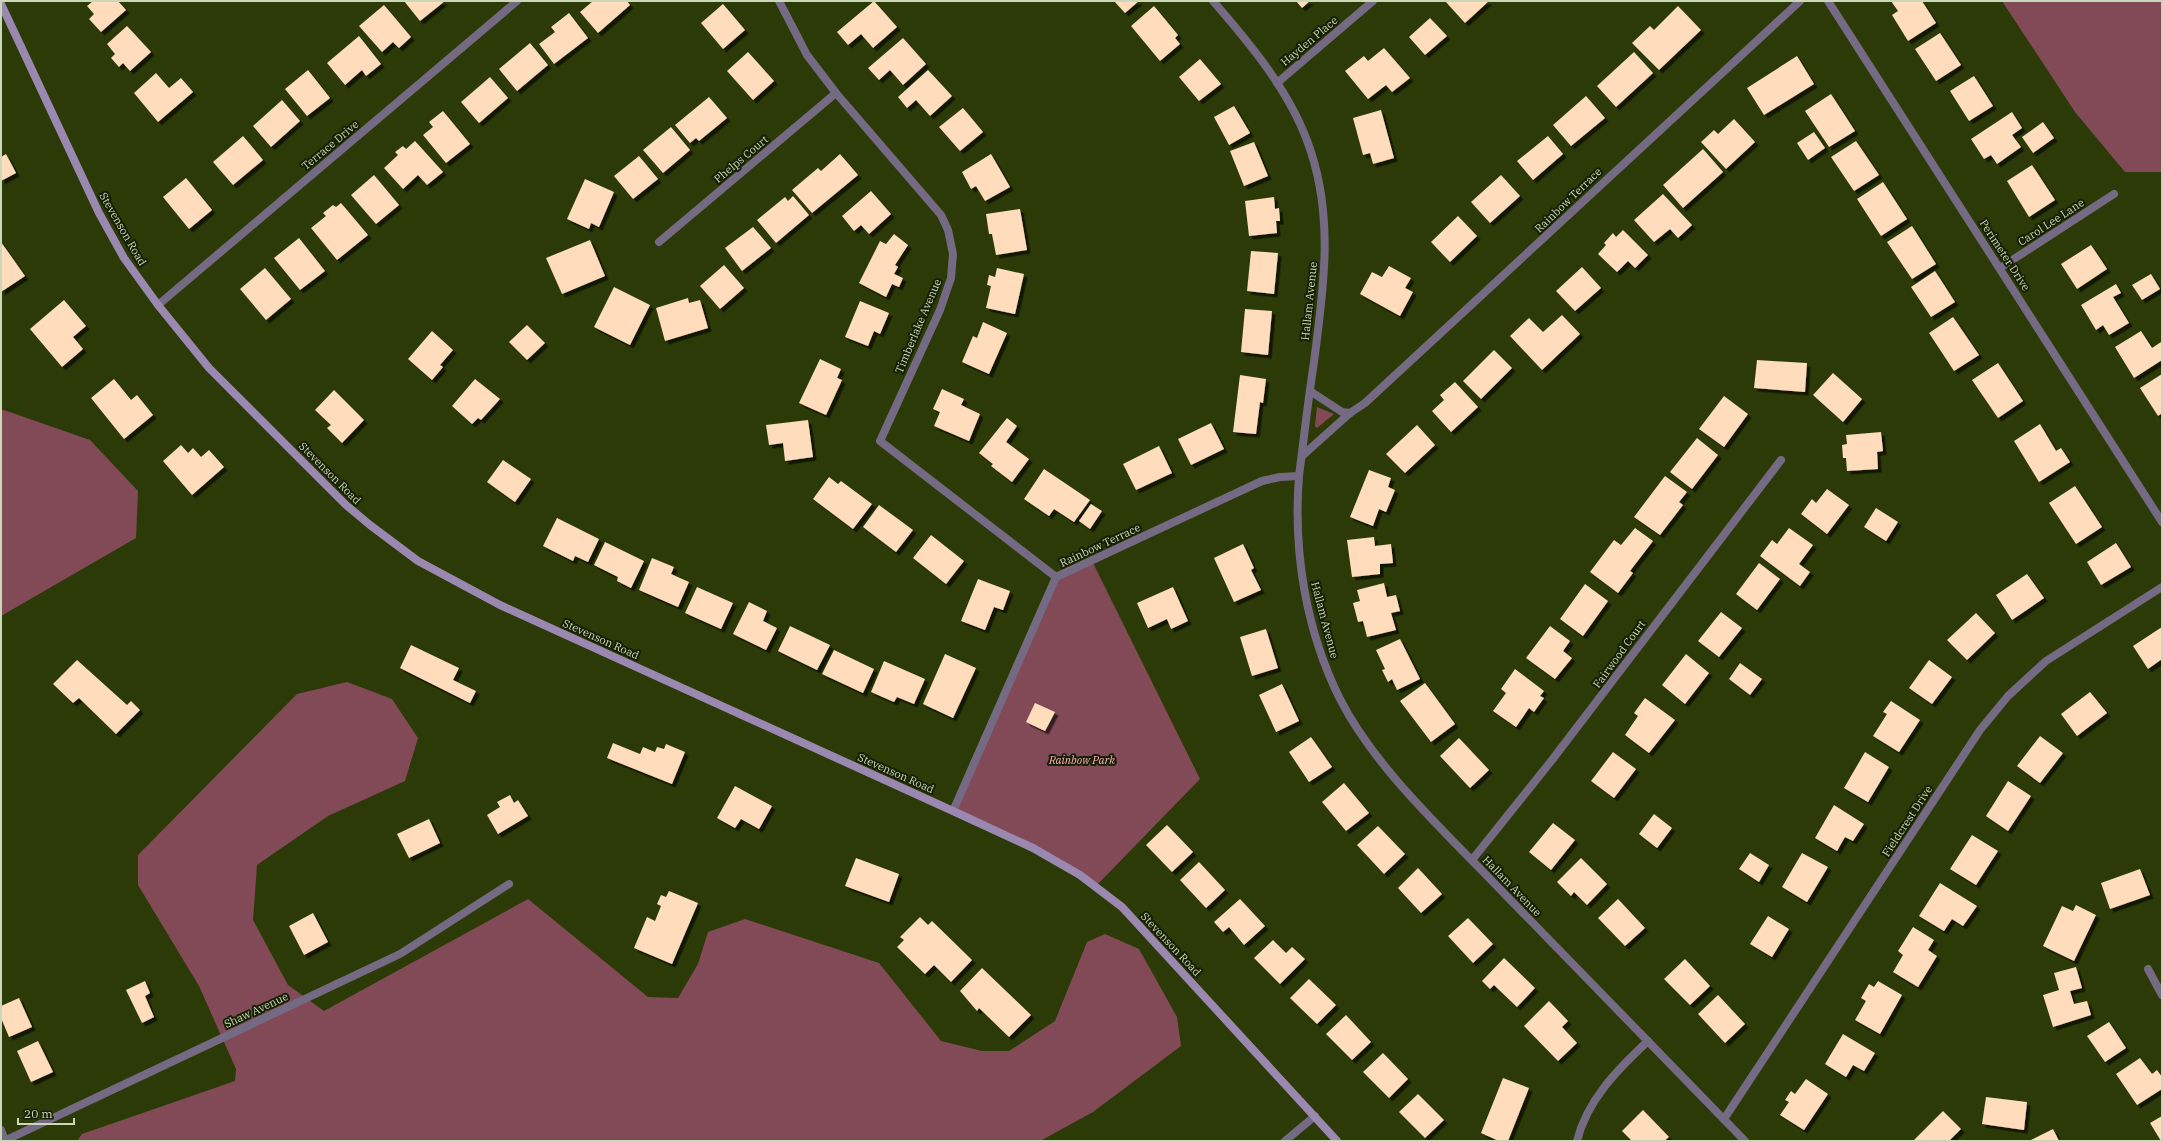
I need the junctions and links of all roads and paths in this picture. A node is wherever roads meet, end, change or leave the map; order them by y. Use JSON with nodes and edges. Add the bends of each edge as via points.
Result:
{"nodes":[{"id":1,"x":517,"y":1,"type":"edge"},
{"id":2,"x":779,"y":1,"type":"edge"},
{"id":3,"x":1213,"y":1,"type":"edge"},
{"id":4,"x":1373,"y":1,"type":"edge"},
{"id":5,"x":1800,"y":1,"type":"edge"},
{"id":6,"x":1828,"y":1,"type":"edge"},
{"id":7,"x":1,"y":4,"type":"edge"},
{"id":8,"x":1277,"y":83,"type":"junction"},
{"id":9,"x":836,"y":93,"type":"junction"},
{"id":10,"x":2114,"y":194,"type":"dead end"},
{"id":11,"x":659,"y":242,"type":"dead end"},
{"id":12,"x":2000,"y":268,"type":"junction"},
{"id":13,"x":158,"y":305,"type":"junction"},
{"id":14,"x":1310,"y":391,"type":"junction"},
{"id":15,"x":1350,"y":413,"type":"junction"},
{"id":16,"x":1302,"y":456,"type":"junction"},
{"id":17,"x":1782,"y":460,"type":"dead end"},
{"id":18,"x":1299,"y":476,"type":"junction"},
{"id":19,"x":2162,"y":522,"type":"edge"},
{"id":20,"x":1056,"y":578,"type":"junction"},
{"id":21,"x":2162,"y":587,"type":"edge"},
{"id":22,"x":953,"y":811,"type":"junction"},
{"id":23,"x":1472,"y":860,"type":"junction"},
{"id":24,"x":509,"y":884,"type":"dead end"},
{"id":25,"x":2148,"y":970,"type":"dead end"},
{"id":26,"x":2162,"y":995,"type":"edge"},
{"id":27,"x":1648,"y":1041,"type":"junction"},
{"id":28,"x":1315,"y":1116,"type":"junction"},
{"id":29,"x":1724,"y":1119,"type":"junction"},
{"id":30,"x":1,"y":1130,"type":"edge"},
{"id":31,"x":5,"y":1141,"type":"edge"},
{"id":32,"x":1284,"y":1141,"type":"edge"},
{"id":33,"x":1337,"y":1141,"type":"edge"},
{"id":34,"x":1577,"y":1141,"type":"edge"},
{"id":35,"x":1745,"y":1141,"type":"edge"}],
"edges":[{"from":1,"to":13,"type":"street","name":"Terrace Drive"},
{"from":2,"to":9,"type":"street","name":"Timberlake Avenue","via":[[807,55]]},
{"from":3,"to":8,"type":"street","name":"Hallam Avenue"},
{"from":4,"to":8,"type":"street","name":"Hayden Place"},
{"from":5,"to":15,"type":"street","name":"Rainbow Terrace","via":[[1377,392]]},
{"from":6,"to":12,"type":"street","name":"Perimeter Drive"},
{"from":7,"to":13,"type":"main road","name":"Stevenson Road","via":[[99,213],[124,258]]},
{"from":8,"to":14,"type":"street","name":"Hallam Avenue","via":[[1312,153],[1324,210],[1324,289]]},
{"from":9,"to":11,"type":"street","name":"Phelps Court"},
{"from":9,"to":20,"type":"street","name":"Timberlake Avenue","via":[[941,215],[948,230],[952,254],[951,278],[940,310],[880,441]]},
{"from":10,"to":12,"type":"street","name":"Carol Lee Lane"},
{"from":12,"to":19,"type":"street","name":"Perimeter Drive"},
{"from":13,"to":22,"type":"main road","name":"Stevenson Road","via":[[210,368],[346,505],[418,561],[500,605]]},
{"from":14,"to":15,"type":"street","via":[[1342,412]]},
{"from":14,"to":16,"type":"street","name":"Hallam Avenue"},
{"from":15,"to":16,"type":"street","name":"Rainbow Terrace"},
{"from":16,"to":18,"type":"street","name":"Hallam Avenue"},
{"from":17,"to":23,"type":"street","name":"Fairwood Court","via":[[1557,754]]},
{"from":18,"to":20,"type":"street","name":"Rainbow Terrace","via":[[1262,481]]},
{"from":18,"to":23,"type":"street","name":"Hallam Avenue","via":[[1298,539],[1303,584],[1318,644],[1340,699],[1394,777]]},
{"from":20,"to":22,"type":"street","name":"Rainbow Terrace"},
{"from":21,"to":29,"type":"street","name":"Fieldcrest Drive","via":[[2046,661],[2008,696],[1980,730]]},
{"from":22,"to":28,"type":"main road","name":"Stevenson Road","via":[[1033,848],[1073,871],[1122,907]]},
{"from":23,"to":27,"type":"street","name":"Hallam Avenue"},
{"from":24,"to":31,"type":"street","name":"Shaw Avenue","via":[[400,954]]},
{"from":25,"to":26,"type":"street"},
{"from":27,"to":29,"type":"street","name":"Hallam Avenue"},
{"from":27,"to":34,"type":"street","via":[[1620,1067],[1596,1097]]},
{"from":28,"to":32,"type":"street"},
{"from":28,"to":33,"type":"main road","name":"Stevenson Road"},
{"from":29,"to":35,"type":"street","name":"Hallam Avenue"},
{"from":30,"to":31,"type":"street"}]}
